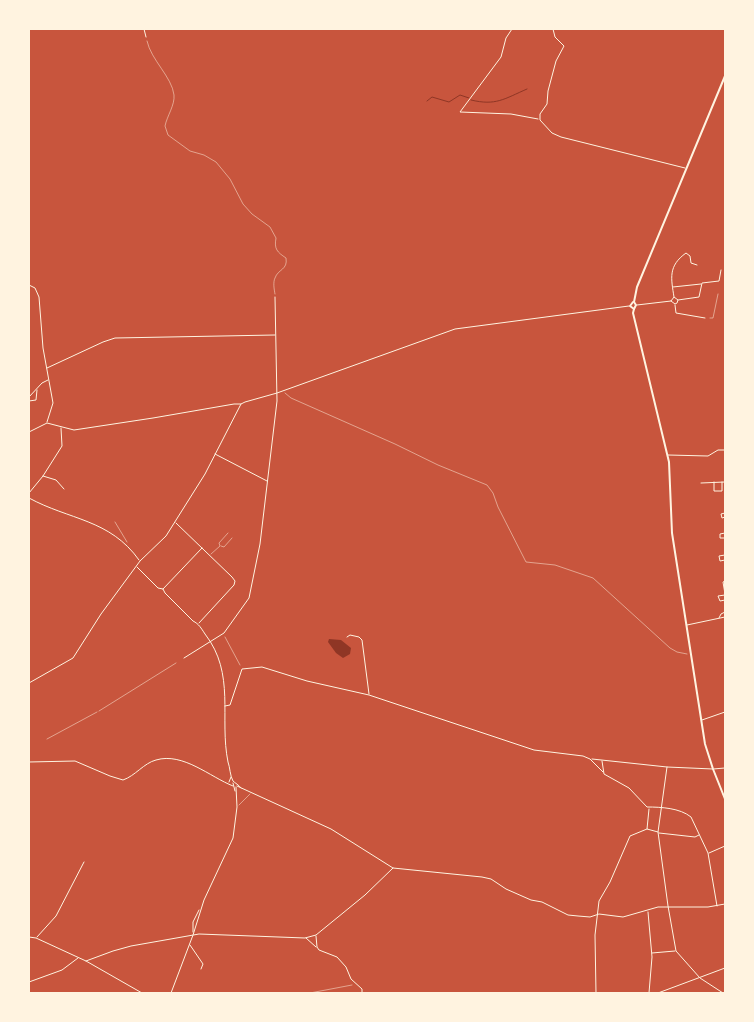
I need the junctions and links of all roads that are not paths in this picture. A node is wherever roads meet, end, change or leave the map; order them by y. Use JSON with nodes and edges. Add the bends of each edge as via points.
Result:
{"nodes":[{"id":1,"x":144,"y":29,"type":"edge"},
{"id":2,"x":512,"y":29,"type":"edge"},
{"id":3,"x":553,"y":29,"type":"edge"},
{"id":4,"x":146,"y":37,"type":"road end"},
{"id":5,"x":725,"y":76,"type":"edge"},
{"id":6,"x":539,"y":119,"type":"junction"},
{"id":7,"x":686,"y":168,"type":"junction"},
{"id":8,"x":697,"y":265,"type":"dead end"},
{"id":9,"x":721,"y":270,"type":"dead end"},
{"id":10,"x":702,"y":283,"type":"junction"},
{"id":11,"x":29,"y":285,"type":"edge"},
{"id":12,"x":672,"y":287,"type":"junction"},
{"id":13,"x":275,"y":297,"type":"road end"},
{"id":14,"x":674,"y":297,"type":"junction"},
{"id":15,"x":678,"y":300,"type":"junction"},
{"id":16,"x":671,"y":301,"type":"junction"},
{"id":17,"x":634,"y":302,"type":"junction"},
{"id":18,"x":675,"y":304,"type":"junction"},
{"id":19,"x":636,"y":305,"type":"junction"},
{"id":20,"x":630,"y":306,"type":"junction"},
{"id":21,"x":634,"y":308,"type":"junction"},
{"id":22,"x":706,"y":318,"type":"road end"},
{"id":23,"x":276,"y":335,"type":"junction"},
{"id":24,"x":47,"y":368,"type":"junction"},
{"id":25,"x":48,"y":380,"type":"junction"},
{"id":26,"x":37,"y":389,"type":"junction"},
{"id":27,"x":277,"y":393,"type":"junction"},
{"id":28,"x":29,"y":397,"type":"edge"},
{"id":29,"x":29,"y":401,"type":"edge"},
{"id":30,"x":241,"y":404,"type":"junction"},
{"id":31,"x":47,"y":423,"type":"junction"},
{"id":32,"x":61,"y":427,"type":"junction"},
{"id":33,"x":29,"y":432,"type":"edge"},
{"id":34,"x":725,"y":450,"type":"edge"},
{"id":35,"x":215,"y":454,"type":"junction"},
{"id":36,"x":668,"y":455,"type":"junction"},
{"id":37,"x":43,"y":476,"type":"junction"},
{"id":38,"x":268,"y":481,"type":"junction"},
{"id":39,"x":714,"y":482,"type":"junction"},
{"id":40,"x":722,"y":482,"type":"junction"},
{"id":41,"x":725,"y":482,"type":"edge"},
{"id":42,"x":701,"y":483,"type":"dead end"},
{"id":43,"x":64,"y":489,"type":"dead end"},
{"id":44,"x":29,"y":493,"type":"edge"},
{"id":45,"x":29,"y":498,"type":"edge"},
{"id":46,"x":725,"y":513,"type":"edge"},
{"id":47,"x":725,"y":517,"type":"edge"},
{"id":48,"x":176,"y":523,"type":"junction"},
{"id":49,"x":228,"y":533,"type":"dead end"},
{"id":50,"x":725,"y":533,"type":"edge"},
{"id":51,"x":232,"y":538,"type":"dead end"},
{"id":52,"x":725,"y":538,"type":"edge"},
{"id":53,"x":220,"y":546,"type":"junction"},
{"id":54,"x":202,"y":548,"type":"junction"},
{"id":55,"x":210,"y":555,"type":"junction"},
{"id":56,"x":725,"y":555,"type":"edge"},
{"id":57,"x":725,"y":560,"type":"edge"},
{"id":58,"x":140,"y":562,"type":"junction"},
{"id":59,"x":137,"y":567,"type":"junction"},
{"id":60,"x":725,"y":578,"type":"edge"},
{"id":61,"x":724,"y":582,"type":"edge"},
{"id":62,"x":162,"y":589,"type":"junction"},
{"id":63,"x":725,"y":594,"type":"edge"},
{"id":64,"x":725,"y":601,"type":"edge"},
{"id":65,"x":725,"y":612,"type":"edge"},
{"id":66,"x":725,"y":617,"type":"edge"},
{"id":67,"x":718,"y":618,"type":"junction"},
{"id":68,"x":199,"y":623,"type":"junction"},
{"id":69,"x":686,"y":625,"type":"junction"},
{"id":70,"x":347,"y":637,"type":"dead end"},
{"id":71,"x":211,"y":641,"type":"junction"},
{"id":72,"x":184,"y":658,"type":"dead end"},
{"id":73,"x":29,"y":683,"type":"edge"},
{"id":74,"x":369,"y":694,"type":"junction"},
{"id":75,"x":225,"y":706,"type":"junction"},
{"id":76,"x":725,"y":712,"type":"edge"},
{"id":77,"x":701,"y":720,"type":"junction"},
{"id":78,"x":590,"y":759,"type":"junction"},
{"id":79,"x":602,"y":761,"type":"junction"},
{"id":80,"x":29,"y":762,"type":"edge"},
{"id":81,"x":667,"y":767,"type":"junction"},
{"id":82,"x":725,"y":768,"type":"edge"},
{"id":83,"x":713,"y":769,"type":"junction"},
{"id":84,"x":603,"y":772,"type":"junction"},
{"id":85,"x":232,"y":776,"type":"junction"},
{"id":86,"x":228,"y":783,"type":"junction"},
{"id":87,"x":235,"y":785,"type":"junction"},
{"id":88,"x":241,"y":789,"type":"junction"},
{"id":89,"x":236,"y":792,"type":"junction"},
{"id":90,"x":250,"y":794,"type":"junction"},
{"id":91,"x":725,"y":798,"type":"edge"},
{"id":92,"x":237,"y":806,"type":"junction"},
{"id":93,"x":649,"y":808,"type":"junction"},
{"id":94,"x":662,"y":808,"type":"junction"},
{"id":95,"x":647,"y":829,"type":"junction"},
{"id":96,"x":658,"y":833,"type":"junction"},
{"id":97,"x":700,"y":835,"type":"junction"},
{"id":98,"x":725,"y":846,"type":"edge"},
{"id":99,"x":708,"y":853,"type":"junction"},
{"id":100,"x":84,"y":862,"type":"dead end"},
{"id":101,"x":393,"y":868,"type":"junction"},
{"id":102,"x":725,"y":904,"type":"edge"},
{"id":103,"x":668,"y":906,"type":"junction"},
{"id":104,"x":717,"y":906,"type":"junction"},
{"id":105,"x":648,"y":911,"type":"junction"},
{"id":106,"x":597,"y":915,"type":"junction"},
{"id":107,"x":193,"y":935,"type":"junction"},
{"id":108,"x":316,"y":935,"type":"junction"},
{"id":109,"x":29,"y":937,"type":"edge"},
{"id":110,"x":36,"y":938,"type":"junction"},
{"id":111,"x":305,"y":938,"type":"junction"},
{"id":112,"x":189,"y":944,"type":"junction"},
{"id":113,"x":317,"y":947,"type":"junction"},
{"id":114,"x":676,"y":951,"type":"junction"},
{"id":115,"x":652,"y":953,"type":"junction"},
{"id":116,"x":78,"y":958,"type":"junction"},
{"id":117,"x":86,"y":962,"type":"junction"},
{"id":118,"x":725,"y":968,"type":"edge"},
{"id":119,"x":201,"y":969,"type":"dead end"},
{"id":120,"x":700,"y":978,"type":"junction"},
{"id":121,"x":29,"y":982,"type":"edge"},
{"id":122,"x":142,"y":993,"type":"edge"},
{"id":123,"x":171,"y":993,"type":"edge"},
{"id":124,"x":362,"y":993,"type":"edge"},
{"id":125,"x":596,"y":993,"type":"edge"},
{"id":126,"x":649,"y":993,"type":"edge"},
{"id":127,"x":658,"y":993,"type":"edge"},
{"id":128,"x":724,"y":993,"type":"edge"}],
"edges":[{"from":1,"to":4,"type":"street"},
{"from":2,"to":6,"type":"street","via":[[501,57],[460,112],[511,114]]},
{"from":3,"to":6,"type":"street","via":[[555,37],[564,46],[548,88],[547,104]]},
{"from":5,"to":7,"type":"main road"},
{"from":6,"to":7,"type":"street","via":[[561,137]]},
{"from":7,"to":17,"type":"main road","via":[[637,287]]},
{"from":8,"to":12,"type":"street","via":[[691,263],[688,254],[684,254],[675,263],[671,274]]},
{"from":9,"to":10,"type":"street","via":[[719,281]]},
{"from":10,"to":12,"type":"street"},
{"from":10,"to":15,"type":"street","via":[[699,297]]},
{"from":11,"to":24,"type":"street","via":[[35,288],[39,297]]},
{"from":12,"to":14,"type":"street"},
{"from":13,"to":23,"type":"street"},
{"from":14,"to":15,"type":"street"},
{"from":14,"to":16,"type":"street"},
{"from":15,"to":18,"type":"street"},
{"from":16,"to":18,"type":"street"},
{"from":16,"to":19,"type":"street"},
{"from":17,"to":19,"type":"main road"},
{"from":17,"to":20,"type":"main road"},
{"from":18,"to":22,"type":"street","via":[[676,313]]},
{"from":19,"to":21,"type":"main road"},
{"from":20,"to":21,"type":"main road"},
{"from":20,"to":27,"type":"street","via":[[455,329]]},
{"from":21,"to":36,"type":"main road"},
{"from":23,"to":24,"type":"street","via":[[115,338]]},
{"from":23,"to":27,"type":"street"},
{"from":24,"to":25,"type":"street"},
{"from":25,"to":26,"type":"street"},
{"from":25,"to":31,"type":"street","via":[[53,402]]},
{"from":26,"to":28,"type":"street"},
{"from":26,"to":29,"type":"street","via":[[36,400]]},
{"from":27,"to":30,"type":"street"},
{"from":27,"to":38,"type":"street"},
{"from":30,"to":32,"type":"street","via":[[74,430]]},
{"from":30,"to":35,"type":"street"},
{"from":31,"to":32,"type":"street"},
{"from":31,"to":33,"type":"street"},
{"from":32,"to":37,"type":"street","via":[[62,446]]},
{"from":34,"to":36,"type":"street","via":[[708,456]]},
{"from":35,"to":38,"type":"street"},
{"from":35,"to":48,"type":"street"},
{"from":36,"to":69,"type":"main road","via":[[672,533]]},
{"from":37,"to":43,"type":"street","via":[[56,480]]},
{"from":37,"to":44,"type":"street"},
{"from":38,"to":71,"type":"street","via":[[260,544],[248,598],[224,634]]},
{"from":39,"to":40,"type":"street"},
{"from":39,"to":40,"type":"street","via":[[714,491],[722,491]]},
{"from":39,"to":42,"type":"street"},
{"from":40,"to":41,"type":"street"},
{"from":45,"to":58,"type":"street","via":[[108,531],[130,547]]},
{"from":46,"to":47,"type":"street","via":[[721,514],[722,518]]},
{"from":48,"to":54,"type":"street"},
{"from":48,"to":58,"type":"street"},
{"from":49,"to":53,"type":"lane"},
{"from":50,"to":52,"type":"street","via":[[720,534],[720,538]]},
{"from":51,"to":53,"type":"lane","via":[[224,547]]},
{"from":53,"to":55,"type":"lane"},
{"from":54,"to":55,"type":"street"},
{"from":54,"to":62,"type":"street"},
{"from":55,"to":68,"type":"street","via":[[232,576],[235,584]]},
{"from":56,"to":57,"type":"street","via":[[719,556],[720,561]]},
{"from":58,"to":59,"type":"street"},
{"from":59,"to":62,"type":"street"},
{"from":59,"to":73,"type":"street","via":[[72,658]]},
{"from":60,"to":61,"type":"street"},
{"from":61,"to":63,"type":"street"},
{"from":62,"to":68,"type":"street","via":[[193,621]]},
{"from":63,"to":64,"type":"street","via":[[718,596],[720,601]]},
{"from":65,"to":67,"type":"street"},
{"from":66,"to":67,"type":"street"},
{"from":67,"to":69,"type":"street"},
{"from":68,"to":71,"type":"street"},
{"from":69,"to":77,"type":"main road"},
{"from":70,"to":74,"type":"street","via":[[359,637],[363,643]]},
{"from":71,"to":72,"type":"street"},
{"from":71,"to":75,"type":"street","via":[[222,668]]},
{"from":74,"to":75,"type":"street","via":[[262,667],[242,669],[230,705]]},
{"from":74,"to":78,"type":"street","via":[[534,750]]},
{"from":75,"to":85,"type":"street","via":[[225,745]]},
{"from":76,"to":77,"type":"street"},
{"from":77,"to":83,"type":"main road"},
{"from":78,"to":79,"type":"street"},
{"from":78,"to":84,"type":"street"},
{"from":79,"to":81,"type":"street"},
{"from":79,"to":84,"type":"street"},
{"from":80,"to":86,"type":"street","via":[[75,761],[123,780],[152,761],[169,758]]},
{"from":81,"to":83,"type":"street"},
{"from":81,"to":94,"type":"street"},
{"from":82,"to":83,"type":"street"},
{"from":83,"to":91,"type":"main road"},
{"from":84,"to":93,"type":"street","via":[[629,788]]},
{"from":85,"to":86,"type":"street"},
{"from":85,"to":87,"type":"street"},
{"from":86,"to":87,"type":"street"},
{"from":87,"to":88,"type":"street"},
{"from":87,"to":89,"type":"street"},
{"from":88,"to":89,"type":"street"},
{"from":88,"to":90,"type":"street"},
{"from":89,"to":92,"type":"street"},
{"from":90,"to":92,"type":"lane"},
{"from":90,"to":101,"type":"street","via":[[331,829]]},
{"from":92,"to":107,"type":"street","via":[[233,838],[201,908]]},
{"from":93,"to":94,"type":"street"},
{"from":93,"to":95,"type":"street"},
{"from":94,"to":96,"type":"street"},
{"from":94,"to":97,"type":"street","via":[[687,814]]},
{"from":95,"to":96,"type":"street"},
{"from":95,"to":106,"type":"street","via":[[630,836],[600,901]]},
{"from":96,"to":97,"type":"street"},
{"from":96,"to":103,"type":"street"},
{"from":97,"to":99,"type":"street"},
{"from":98,"to":99,"type":"street"},
{"from":99,"to":104,"type":"street"},
{"from":100,"to":110,"type":"street","via":[[56,916]]},
{"from":101,"to":106,"type":"street","via":[[482,876],[568,915]]},
{"from":101,"to":108,"type":"street"},
{"from":102,"to":104,"type":"street"},
{"from":103,"to":104,"type":"street"},
{"from":103,"to":105,"type":"street"},
{"from":103,"to":114,"type":"street"},
{"from":105,"to":106,"type":"street","via":[[623,917]]},
{"from":105,"to":115,"type":"street"},
{"from":106,"to":125,"type":"street"},
{"from":107,"to":111,"type":"street"},
{"from":107,"to":112,"type":"street"},
{"from":107,"to":117,"type":"street","via":[[131,946]]},
{"from":108,"to":111,"type":"street"},
{"from":108,"to":113,"type":"street"},
{"from":109,"to":110,"type":"street"},
{"from":110,"to":116,"type":"street"},
{"from":111,"to":113,"type":"street"},
{"from":112,"to":119,"type":"street","via":[[202,964]]},
{"from":112,"to":123,"type":"street"},
{"from":113,"to":124,"type":"street","via":[[346,967],[351,979],[362,988]]},
{"from":114,"to":115,"type":"street"},
{"from":114,"to":120,"type":"street"},
{"from":115,"to":126,"type":"street"},
{"from":116,"to":117,"type":"street"},
{"from":116,"to":121,"type":"street","via":[[62,970]]},
{"from":117,"to":122,"type":"street"},
{"from":118,"to":120,"type":"street"},
{"from":120,"to":127,"type":"street"},
{"from":120,"to":128,"type":"street"}]}
